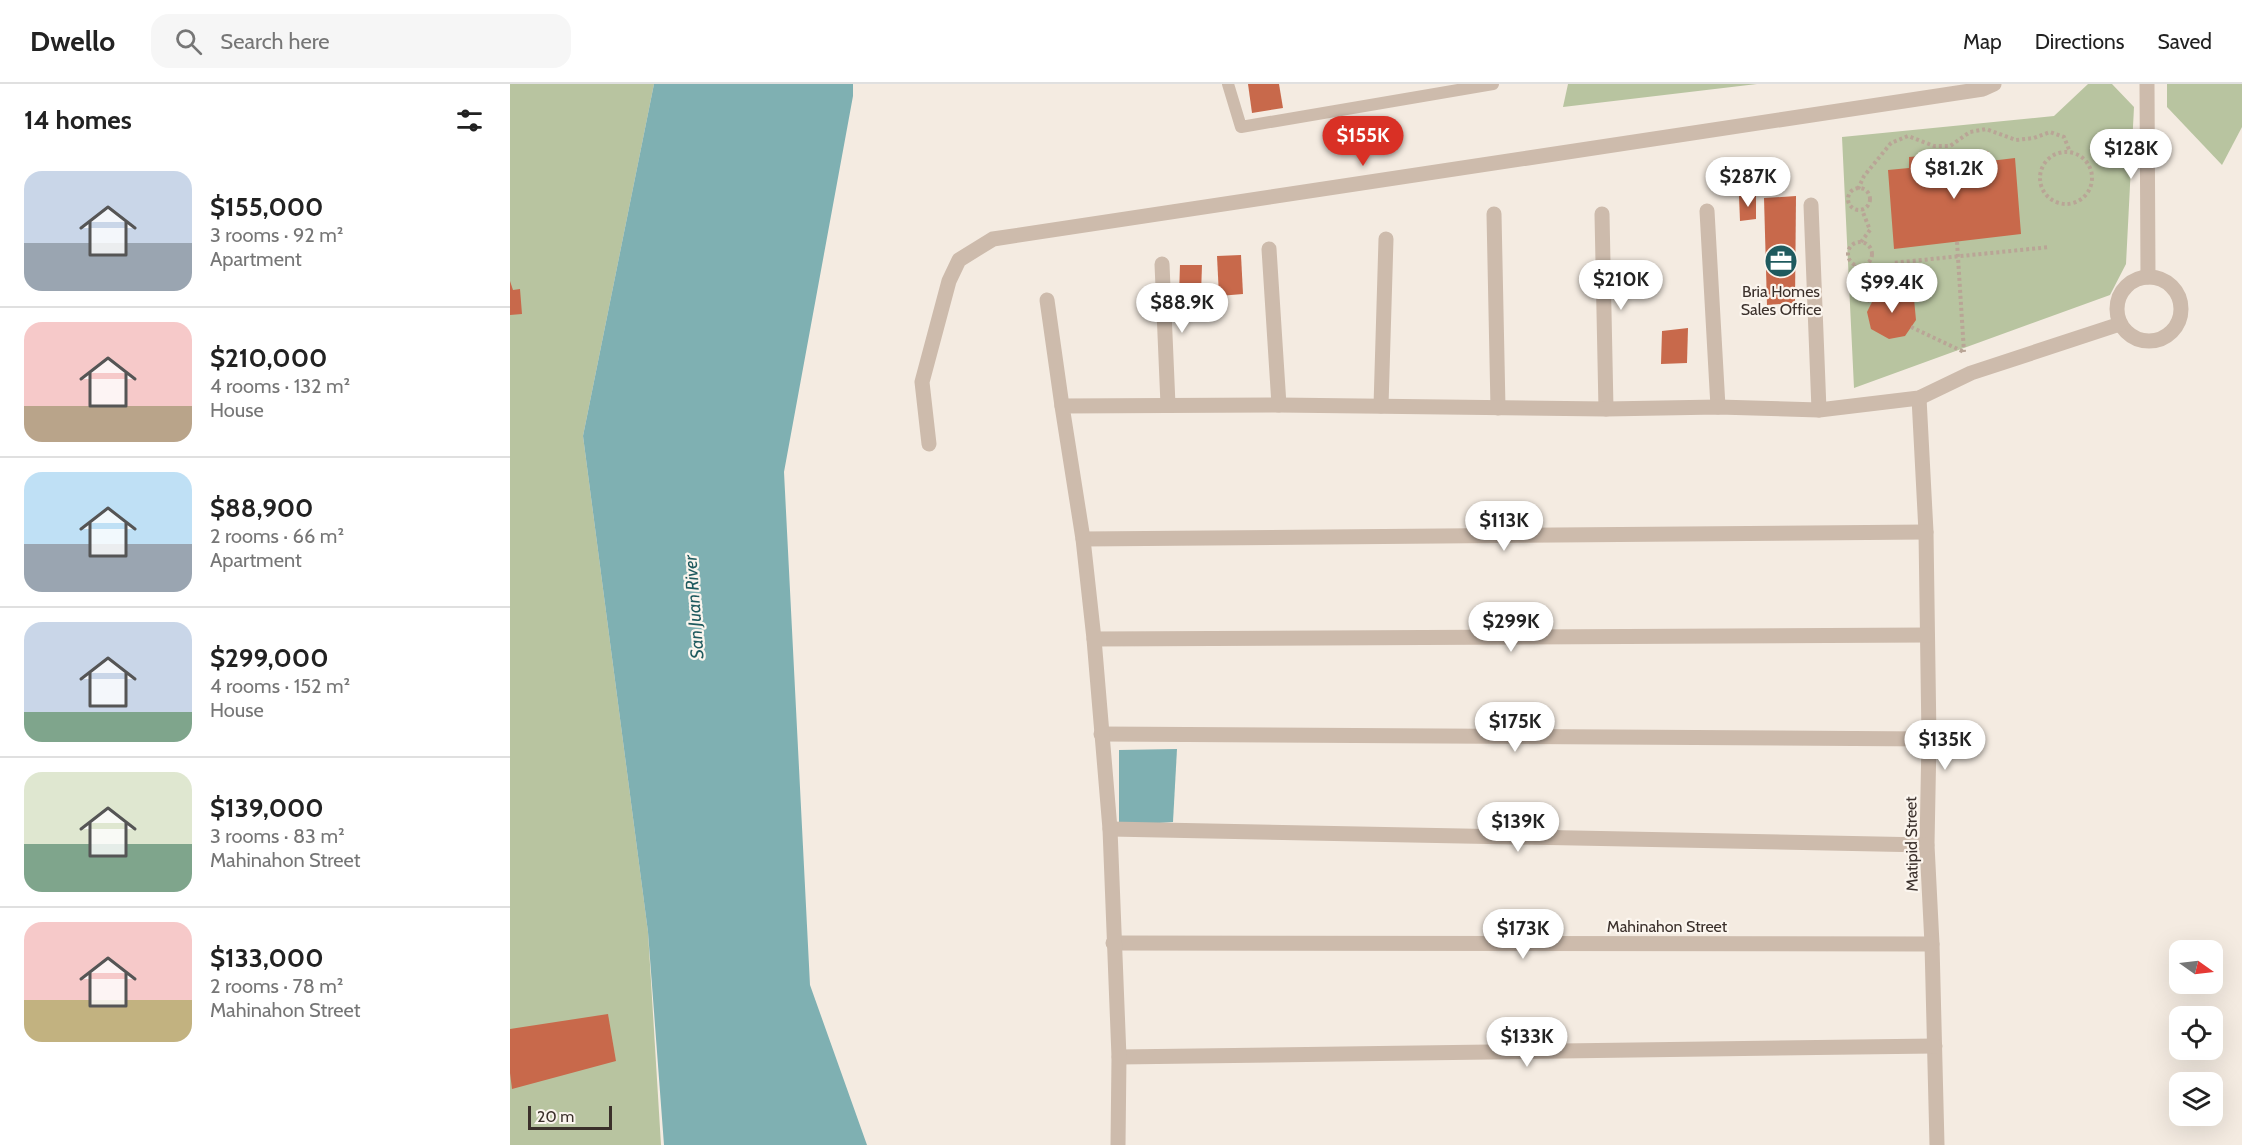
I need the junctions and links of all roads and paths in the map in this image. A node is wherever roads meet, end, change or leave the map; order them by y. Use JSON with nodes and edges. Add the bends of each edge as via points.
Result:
{"nodes":[{"id":1,"x":1228,"y":84,"type":"edge"},
{"id":2,"x":1493,"y":84,"type":"edge"},
{"id":3,"x":1994,"y":84,"type":"edge"},
{"id":4,"x":2143,"y":87,"type":"edge"},
{"id":5,"x":2070,"y":152,"type":"junction"},
{"id":6,"x":1858,"y":189,"type":"junction"},
{"id":7,"x":1811,"y":205,"type":"dead end"},
{"id":8,"x":1862,"y":210,"type":"junction"},
{"id":9,"x":1707,"y":211,"type":"dead end"},
{"id":10,"x":1494,"y":214,"type":"dead end"},
{"id":11,"x":1602,"y":214,"type":"dead end"},
{"id":12,"x":1386,"y":238,"type":"dead end"},
{"id":13,"x":1861,"y":242,"type":"junction"},
{"id":14,"x":1957,"y":242,"type":"dead end"},
{"id":15,"x":2050,"y":247,"type":"dead end"},
{"id":16,"x":1269,"y":249,"type":"dead end"},
{"id":17,"x":1958,"y":256,"type":"junction"},
{"id":18,"x":1162,"y":264,"type":"dead end"},
{"id":19,"x":1857,"y":265,"type":"junction"},
{"id":20,"x":2148,"y":277,"type":"junction"},
{"id":21,"x":1895,"y":290,"type":"dead end"},
{"id":22,"x":1047,"y":300,"type":"dead end"},
{"id":23,"x":1872,"y":303,"type":"dead end"},
{"id":24,"x":2120,"y":324,"type":"junction"},
{"id":25,"x":1911,"y":327,"type":"dead end"},
{"id":26,"x":1964,"y":352,"type":"junction"},
{"id":27,"x":1971,"y":373,"type":"junction"},
{"id":28,"x":1919,"y":398,"type":"junction"},
{"id":29,"x":1168,"y":405,"type":"junction"},
{"id":30,"x":1279,"y":405,"type":"junction"},
{"id":31,"x":1062,"y":406,"type":"junction"},
{"id":32,"x":1382,"y":406,"type":"junction"},
{"id":33,"x":1718,"y":407,"type":"junction"},
{"id":34,"x":1498,"y":408,"type":"junction"},
{"id":35,"x":1606,"y":409,"type":"junction"},
{"id":36,"x":1818,"y":410,"type":"junction"},
{"id":37,"x":929,"y":444,"type":"dead end"},
{"id":38,"x":1926,"y":532,"type":"junction"},
{"id":39,"x":1083,"y":539,"type":"junction"},
{"id":40,"x":1928,"y":635,"type":"junction"},
{"id":41,"x":1094,"y":639,"type":"junction"},
{"id":42,"x":1101,"y":734,"type":"junction"},
{"id":43,"x":1929,"y":739,"type":"junction"},
{"id":44,"x":1110,"y":829,"type":"junction"},
{"id":45,"x":1927,"y":845,"type":"junction"},
{"id":46,"x":1113,"y":942,"type":"junction"},
{"id":47,"x":1932,"y":944,"type":"junction"},
{"id":48,"x":1935,"y":1046,"type":"junction"},
{"id":49,"x":1119,"y":1057,"type":"junction"},
{"id":50,"x":1118,"y":1145,"type":"edge"},
{"id":51,"x":1937,"y":1145,"type":"edge"}],
"edges":[{"from":1,"to":2,"type":"lane","via":[[1241,127]]},
{"from":3,"to":37,"type":"street","via":[[1983,89],[993,239],[958,260],[949,281],[922,382]]},
{"from":4,"to":20,"type":"street"},
{"from":5,"to":5,"type":"path","via":[[2052,155],[2041,169],[2041,187],[2052,201],[2060,204],[2084,198],[2092,183],[2090,166]]},
{"from":5,"to":6,"type":"path","via":[[2064,137],[2050,132],[2016,140],[1986,129],[1971,132],[1950,146],[1934,146],[1908,136],[1891,143]]},
{"from":6,"to":8,"type":"path","via":[[1869,195]]},
{"from":6,"to":8,"type":"path","via":[[1852,191],[1848,201],[1852,208]]},
{"from":7,"to":36,"type":"street"},
{"from":8,"to":13,"type":"path","via":[[1870,230]]},
{"from":9,"to":33,"type":"street"},
{"from":10,"to":34,"type":"street"},
{"from":11,"to":35,"type":"street"},
{"from":12,"to":32,"type":"street"},
{"from":13,"to":19,"type":"path","via":[[1851,246],[1848,254]]},
{"from":13,"to":19,"type":"path","via":[[1868,245],[1871,256],[1868,262]]},
{"from":14,"to":17,"type":"path"},
{"from":15,"to":17,"type":"path"},
{"from":16,"to":30,"type":"street"},
{"from":17,"to":21,"type":"path","via":[[1892,263]]},
{"from":17,"to":26,"type":"path"},
{"from":18,"to":29,"type":"street"},
{"from":19,"to":23,"type":"path","via":[[1853,288]]},
{"from":20,"to":24,"type":"street","via":[[2128,284],[2121,292],[2117,303]]},
{"from":20,"to":24,"type":"street","via":[[2168,283],[2175,291],[2180,300],[2179,321],[2166,337],[2146,341]]},
{"from":22,"to":31,"type":"street"},
{"from":24,"to":27,"type":"street"},
{"from":25,"to":26,"type":"path"},
{"from":26,"to":27,"type":"path"},
{"from":27,"to":28,"type":"street"},
{"from":28,"to":36,"type":"street"},
{"from":28,"to":38,"type":"street","name":"Matipid Street"},
{"from":29,"to":30,"type":"street"},
{"from":29,"to":31,"type":"street"},
{"from":30,"to":32,"type":"street"},
{"from":31,"to":39,"type":"street"},
{"from":32,"to":34,"type":"street"},
{"from":33,"to":35,"type":"street"},
{"from":33,"to":36,"type":"street"},
{"from":34,"to":35,"type":"street"},
{"from":38,"to":39,"type":"street"},
{"from":38,"to":40,"type":"street","name":"Matipid Street"},
{"from":39,"to":41,"type":"street"},
{"from":40,"to":41,"type":"street"},
{"from":40,"to":43,"type":"street","name":"Matipid Street"},
{"from":41,"to":42,"type":"street"},
{"from":42,"to":43,"type":"street"},
{"from":42,"to":44,"type":"street"},
{"from":43,"to":45,"type":"street","name":"Matipid Street"},
{"from":44,"to":45,"type":"street"},
{"from":44,"to":46,"type":"street"},
{"from":45,"to":47,"type":"street","name":"Matipid Street"},
{"from":46,"to":47,"type":"street","name":"Mahinahon Street"},
{"from":46,"to":49,"type":"street"},
{"from":47,"to":48,"type":"street","name":"Matipid Street"},
{"from":48,"to":49,"type":"street"},
{"from":48,"to":51,"type":"street","name":"Matipid Street"},
{"from":49,"to":50,"type":"street"}]}
